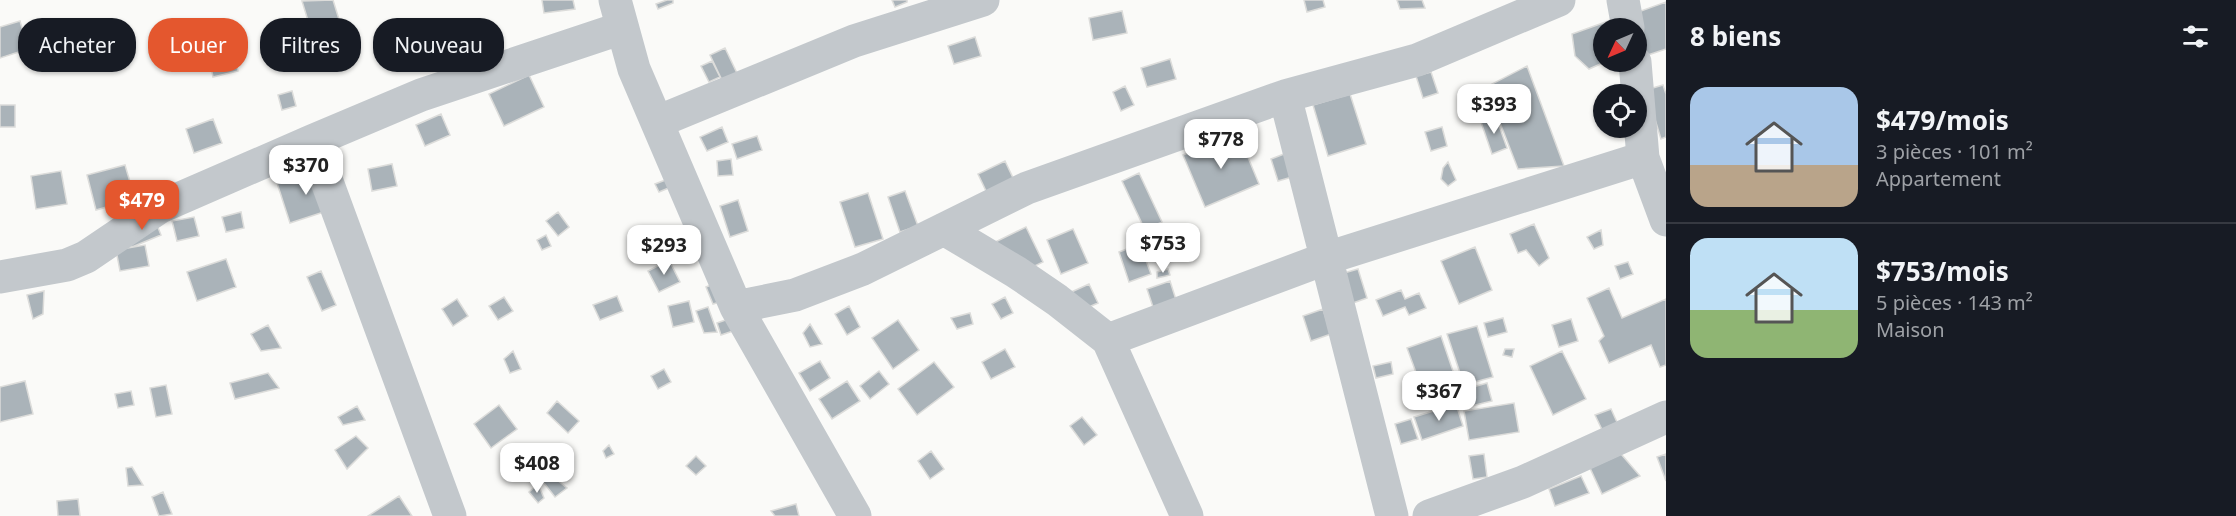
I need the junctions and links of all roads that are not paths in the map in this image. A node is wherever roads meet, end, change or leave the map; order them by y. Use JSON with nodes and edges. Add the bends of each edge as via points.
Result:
{"nodes":[{"id":1,"x":983,"y":0,"type":"edge"},
{"id":2,"x":1559,"y":0,"type":"edge"},
{"id":3,"x":1623,"y":0,"type":"edge"},
{"id":4,"x":618,"y":14,"type":"edge"},
{"id":5,"x":1626,"y":18,"type":"edge"},
{"id":6,"x":1636,"y":72,"type":"edge"},
{"id":7,"x":1285,"y":96,"type":"junction"},
{"id":8,"x":657,"y":122,"type":"junction"},
{"id":9,"x":312,"y":141,"type":"junction"},
{"id":10,"x":1643,"y":158,"type":"junction"},
{"id":11,"x":1666,"y":220,"type":"edge"},
{"id":12,"x":944,"y":229,"type":"junction"},
{"id":13,"x":1327,"y":258,"type":"junction"},
{"id":14,"x":0,"y":277,"type":"edge"},
{"id":15,"x":736,"y":306,"type":"junction"},
{"id":16,"x":1108,"y":340,"type":"junction"},
{"id":17,"x":1666,"y":417,"type":"edge"},
{"id":18,"x":450,"y":516,"type":"edge"},
{"id":19,"x":855,"y":516,"type":"edge"},
{"id":20,"x":1187,"y":516,"type":"edge"},
{"id":21,"x":1392,"y":516,"type":"edge"},
{"id":22,"x":1429,"y":516,"type":"edge"}],
"edges":[{"from":1,"to":8,"type":"street","via":[[854,41]]},
{"from":2,"to":7,"type":"street","via":[[1417,60]]},
{"from":3,"to":5,"type":"street"},
{"from":4,"to":8,"type":"street","via":[[634,69]]},
{"from":4,"to":9,"type":"street"},
{"from":6,"to":10,"type":"street"},
{"from":7,"to":12,"type":"street","via":[[1027,188]]},
{"from":7,"to":13,"type":"street"},
{"from":8,"to":15,"type":"street"},
{"from":9,"to":14,"type":"street","via":[[160,207],[86,257],[67,265]]},
{"from":9,"to":18,"type":"street"},
{"from":10,"to":11,"type":"street"},
{"from":10,"to":13,"type":"street"},
{"from":12,"to":15,"type":"street","via":[[863,269],[795,295]]},
{"from":12,"to":16,"type":"street","via":[[1016,272]]},
{"from":13,"to":16,"type":"street"},
{"from":13,"to":21,"type":"street"},
{"from":15,"to":19,"type":"street"},
{"from":16,"to":20,"type":"street"},
{"from":17,"to":22,"type":"street","via":[[1523,483]]}]}
